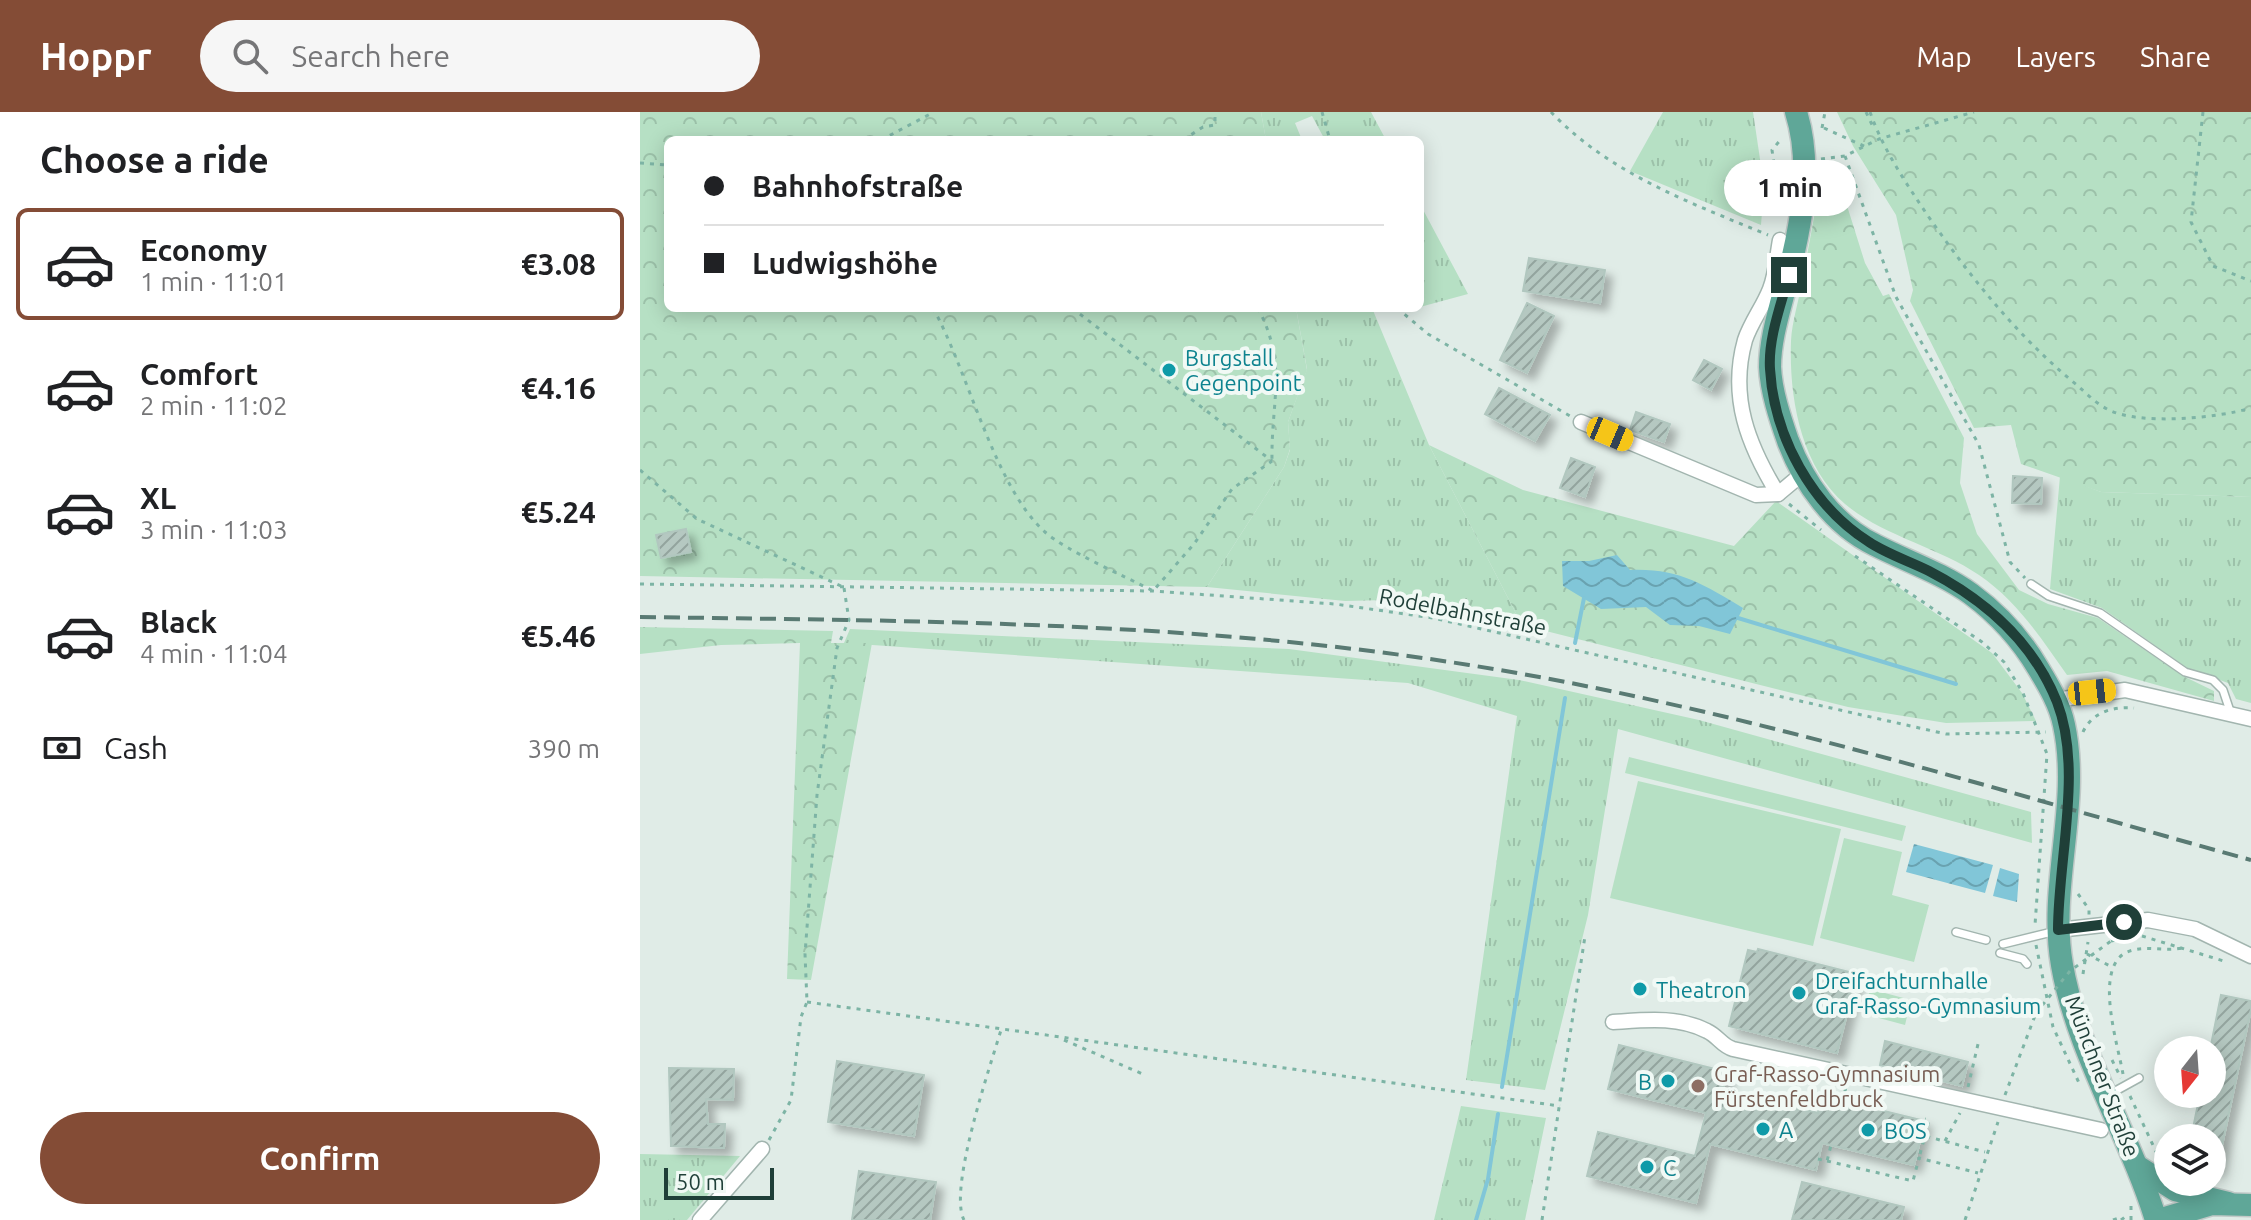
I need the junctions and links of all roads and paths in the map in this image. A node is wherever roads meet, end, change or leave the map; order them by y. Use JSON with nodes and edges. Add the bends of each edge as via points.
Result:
{"nodes":[{"id":1,"x":934,"y":112,"type":"edge"},
{"id":2,"x":1215,"y":112,"type":"edge"},
{"id":3,"x":1322,"y":112,"type":"edge"},
{"id":4,"x":1551,"y":112,"type":"edge"},
{"id":5,"x":1796,"y":112,"type":"edge"},
{"id":6,"x":1825,"y":112,"type":"edge"},
{"id":7,"x":1868,"y":112,"type":"edge"},
{"id":8,"x":1974,"y":112,"type":"edge"},
{"id":9,"x":2203,"y":112,"type":"edge"},
{"id":10,"x":1824,"y":128,"type":"junction"},
{"id":11,"x":1815,"y":131,"type":"dead end"},
{"id":12,"x":889,"y":136,"type":"edge"},
{"id":13,"x":1189,"y":136,"type":"edge"},
{"id":14,"x":1329,"y":136,"type":"edge"},
{"id":15,"x":1786,"y":137,"type":"dead end"},
{"id":16,"x":1879,"y":139,"type":"junction"},
{"id":17,"x":1866,"y":147,"type":"junction"},
{"id":18,"x":1845,"y":156,"type":"junction"},
{"id":19,"x":1803,"y":162,"type":"junction"},
{"id":20,"x":640,"y":163,"type":"edge"},
{"id":21,"x":664,"y":165,"type":"edge"},
{"id":22,"x":1780,"y":240,"type":"junction"},
{"id":23,"x":2251,"y":281,"type":"edge"},
{"id":24,"x":935,"y":312,"type":"edge"},
{"id":25,"x":1077,"y":312,"type":"edge"},
{"id":26,"x":1260,"y":312,"type":"edge"},
{"id":27,"x":1402,"y":312,"type":"edge"},
{"id":28,"x":2251,"y":408,"type":"edge"},
{"id":29,"x":1581,"y":422,"type":"joint"},
{"id":30,"x":1272,"y":461,"type":"junction"},
{"id":31,"x":640,"y":470,"type":"edge"},
{"id":32,"x":1802,"y":474,"type":"junction"},
{"id":33,"x":1778,"y":494,"type":"junction"},
{"id":34,"x":1825,"y":533,"type":"dead end"},
{"id":35,"x":1847,"y":551,"type":"dead end"},
{"id":36,"x":640,"y":584,"type":"edge"},
{"id":37,"x":2031,"y":584,"type":"joint"},
{"id":38,"x":844,"y":587,"type":"junction"},
{"id":39,"x":1153,"y":591,"type":"junction"},
{"id":40,"x":2056,"y":700,"type":"junction"},
{"id":41,"x":2135,"y":708,"type":"dead end"},
{"id":42,"x":2231,"y":714,"type":"junction"},
{"id":43,"x":2251,"y":719,"type":"edge"},
{"id":44,"x":2073,"y":730,"type":"junction"},
{"id":45,"x":2040,"y":734,"type":"junction"},
{"id":46,"x":2079,"y":882,"type":"dead end"},
{"id":47,"x":2089,"y":926,"type":"junction"},
{"id":48,"x":2058,"y":930,"type":"junction"},
{"id":49,"x":1956,"y":932,"type":"dead end"},
{"id":50,"x":2036,"y":934,"type":"junction"},
{"id":51,"x":1585,"y":936,"type":"dead end"},
{"id":52,"x":1986,"y":940,"type":"dead end"},
{"id":53,"x":2182,"y":948,"type":"junction"},
{"id":54,"x":2087,"y":954,"type":"junction"},
{"id":55,"x":2251,"y":956,"type":"edge"},
{"id":56,"x":2027,"y":964,"type":"dead end"},
{"id":57,"x":2237,"y":965,"type":"dead end"},
{"id":58,"x":2112,"y":968,"type":"junction"},
{"id":59,"x":2082,"y":982,"type":"dead end"},
{"id":60,"x":807,"y":1002,"type":"junction"},
{"id":61,"x":1613,"y":1022,"type":"dead end"},
{"id":62,"x":1001,"y":1030,"type":"junction"},
{"id":63,"x":1059,"y":1038,"type":"junction"},
{"id":64,"x":1978,"y":1044,"type":"dead end"},
{"id":65,"x":2106,"y":1048,"type":"dead end"},
{"id":66,"x":1145,"y":1075,"type":"dead end"},
{"id":67,"x":2011,"y":1078,"type":"dead end"},
{"id":68,"x":2139,"y":1078,"type":"dead end"},
{"id":69,"x":2117,"y":1090,"type":"junction"},
{"id":70,"x":1964,"y":1101,"type":"junction"},
{"id":71,"x":1560,"y":1106,"type":"junction"},
{"id":72,"x":2001,"y":1110,"type":"junction"},
{"id":73,"x":1925,"y":1119,"type":"dead end"},
{"id":74,"x":2101,"y":1130,"type":"dead end"},
{"id":75,"x":1925,"y":1136,"type":"junction"},
{"id":76,"x":1945,"y":1141,"type":"junction"},
{"id":77,"x":1831,"y":1145,"type":"dead end"},
{"id":78,"x":762,"y":1149,"type":"joint"},
{"id":79,"x":1985,"y":1152,"type":"junction"},
{"id":80,"x":2154,"y":1152,"type":"edge"},
{"id":81,"x":1920,"y":1154,"type":"dead end"},
{"id":82,"x":1818,"y":1159,"type":"dead end"},
{"id":83,"x":1827,"y":1161,"type":"junction"},
{"id":84,"x":2137,"y":1166,"type":"junction"},
{"id":85,"x":1978,"y":1173,"type":"junction"},
{"id":86,"x":2228,"y":1203,"type":"junction"},
{"id":87,"x":2251,"y":1205,"type":"edge"},
{"id":88,"x":2129,"y":1214,"type":"dead end"},
{"id":89,"x":2122,"y":1219,"type":"edge"},
{"id":90,"x":700,"y":1220,"type":"edge"},
{"id":91,"x":964,"y":1220,"type":"edge"},
{"id":92,"x":1542,"y":1220,"type":"edge"},
{"id":93,"x":1965,"y":1220,"type":"edge"},
{"id":94,"x":2113,"y":1220,"type":"edge"},
{"id":95,"x":2157,"y":1220,"type":"edge"}],
"edges":[{"from":1,"to":12,"type":"path"},
{"from":2,"to":13,"type":"path","via":[[1215,125]]},
{"from":3,"to":14,"type":"path"},
{"from":4,"to":22,"type":"path","via":[[1569,131],[1651,186]]},
{"from":5,"to":19,"type":"main road","name":"Münchner Straße"},
{"from":6,"to":10,"type":"path"},
{"from":7,"to":16,"type":"path"},
{"from":8,"to":16,"type":"path"},
{"from":9,"to":23,"type":"path","via":[[2191,222],[2213,266]]},
{"from":10,"to":11,"type":"path"},
{"from":10,"to":17,"type":"path"},
{"from":15,"to":22,"type":"path","via":[[1772,150]]},
{"from":16,"to":17,"type":"path"},
{"from":16,"to":28,"type":"path","via":[[1976,286],[2055,367],[2108,410],[2159,420]]},
{"from":17,"to":18,"type":"path"},
{"from":18,"to":19,"type":"path"},
{"from":18,"to":37,"type":"path","via":[[1896,297],[1979,445],[2010,562]]},
{"from":19,"to":32,"type":"main road","name":"Münchner Straße","via":[[1796,246],[1770,369],[1777,408]]},
{"from":20,"to":21,"type":"path"},
{"from":22,"to":33,"type":"street","via":[[1770,290],[1745,341],[1737,389],[1742,420]]},
{"from":24,"to":39,"type":"path","via":[[1014,494],[1046,533]]},
{"from":25,"to":30,"type":"path"},
{"from":26,"to":30,"type":"path","via":[[1278,362]]},
{"from":27,"to":29,"type":"path","via":[[1428,334]]},
{"from":29,"to":33,"type":"street","via":[[1756,495]]},
{"from":30,"to":39,"type":"path","via":[[1232,489]]},
{"from":31,"to":38,"type":"path","via":[[697,519]]},
{"from":32,"to":33,"type":"street"},
{"from":32,"to":40,"type":"main road","name":"Münchner Straße","via":[[1842,523],[1969,593],[1994,614],[2019,638]]},
{"from":33,"to":34,"type":"path"},
{"from":35,"to":45,"type":"path","via":[[2004,662]]},
{"from":36,"to":38,"type":"path","name":"Rodelbahnstraße"},
{"from":37,"to":42,"type":"lane","via":[[2049,596],[2100,613],[2185,672],[2213,680],[2223,690]]},
{"from":38,"to":39,"type":"path","name":"Rodelbahnstraße"},
{"from":38,"to":60,"type":"path","via":[[849,620],[837,648],[817,795],[805,954]]},
{"from":39,"to":45,"type":"path","name":"Rodelbahnstraße","via":[[1335,604],[1433,618],[1946,734]]},
{"from":40,"to":42,"type":"street","via":[[2125,690]]},
{"from":40,"to":44,"type":"main road","name":"Münchner Straße"},
{"from":41,"to":44,"type":"path","via":[[2101,713]]},
{"from":42,"to":43,"type":"street"},
{"from":44,"to":45,"type":"path","name":"Rodelbahnstraße"},
{"from":44,"to":48,"type":"main road","name":"Münchner Straße"},
{"from":45,"to":50,"type":"path","via":[[2048,779]]},
{"from":46,"to":47,"type":"path"},
{"from":47,"to":48,"type":"street"},
{"from":47,"to":54,"type":"path"},
{"from":47,"to":55,"type":"street","via":[[2148,920],[2172,924],[2195,929]]},
{"from":48,"to":50,"type":"lane"},
{"from":48,"to":69,"type":"main road","name":"Münchner Straße","via":[[2073,1005]]},
{"from":49,"to":52,"type":"lane"},
{"from":50,"to":56,"type":"lane","via":[[2002,949]]},
{"from":51,"to":71,"type":"path"},
{"from":53,"to":57,"type":"path"},
{"from":53,"to":58,"type":"path","via":[[2143,948],[2123,954]]},
{"from":53,"to":67,"type":"path","bridge":true,"via":[[2139,936],[2111,941],[2070,971],[2036,1013]]},
{"from":54,"to":58,"type":"path"},
{"from":54,"to":59,"type":"path"},
{"from":58,"to":69,"type":"path","via":[[2109,996]]},
{"from":60,"to":62,"type":"path"},
{"from":60,"to":78,"type":"path","via":[[791,1100]]},
{"from":61,"to":70,"type":"street","via":[[1666,1019],[1705,1030],[1733,1049]]},
{"from":62,"to":63,"type":"path"},
{"from":62,"to":91,"type":"path","via":[[960,1193]]},
{"from":63,"to":66,"type":"path"},
{"from":63,"to":71,"type":"path"},
{"from":64,"to":70,"type":"path"},
{"from":65,"to":69,"type":"path"},
{"from":68,"to":69,"type":"lane"},
{"from":69,"to":80,"type":"path"},
{"from":69,"to":84,"type":"main road","name":"Münchner Straße"},
{"from":70,"to":72,"type":"street"},
{"from":70,"to":76,"type":"path"},
{"from":71,"to":92,"type":"path"},
{"from":72,"to":74,"type":"street"},
{"from":72,"to":79,"type":"path"},
{"from":73,"to":75,"type":"path"},
{"from":75,"to":76,"type":"path"},
{"from":75,"to":81,"type":"path"},
{"from":76,"to":79,"type":"path"},
{"from":77,"to":83,"type":"path"},
{"from":78,"to":90,"type":"street"},
{"from":79,"to":85,"type":"path"},
{"from":82,"to":83,"type":"path"},
{"from":83,"to":85,"type":"path","via":[[1913,1181],[1919,1158]]},
{"from":84,"to":86,"type":"main road","via":[[2175,1190]]},
{"from":84,"to":95,"type":"main road","name":"Münchner Straße"},
{"from":85,"to":93,"type":"path"},
{"from":86,"to":87,"type":"main road"},
{"from":86,"to":95,"type":"main road"},
{"from":88,"to":89,"type":"path"},
{"from":89,"to":94,"type":"path"}]}
